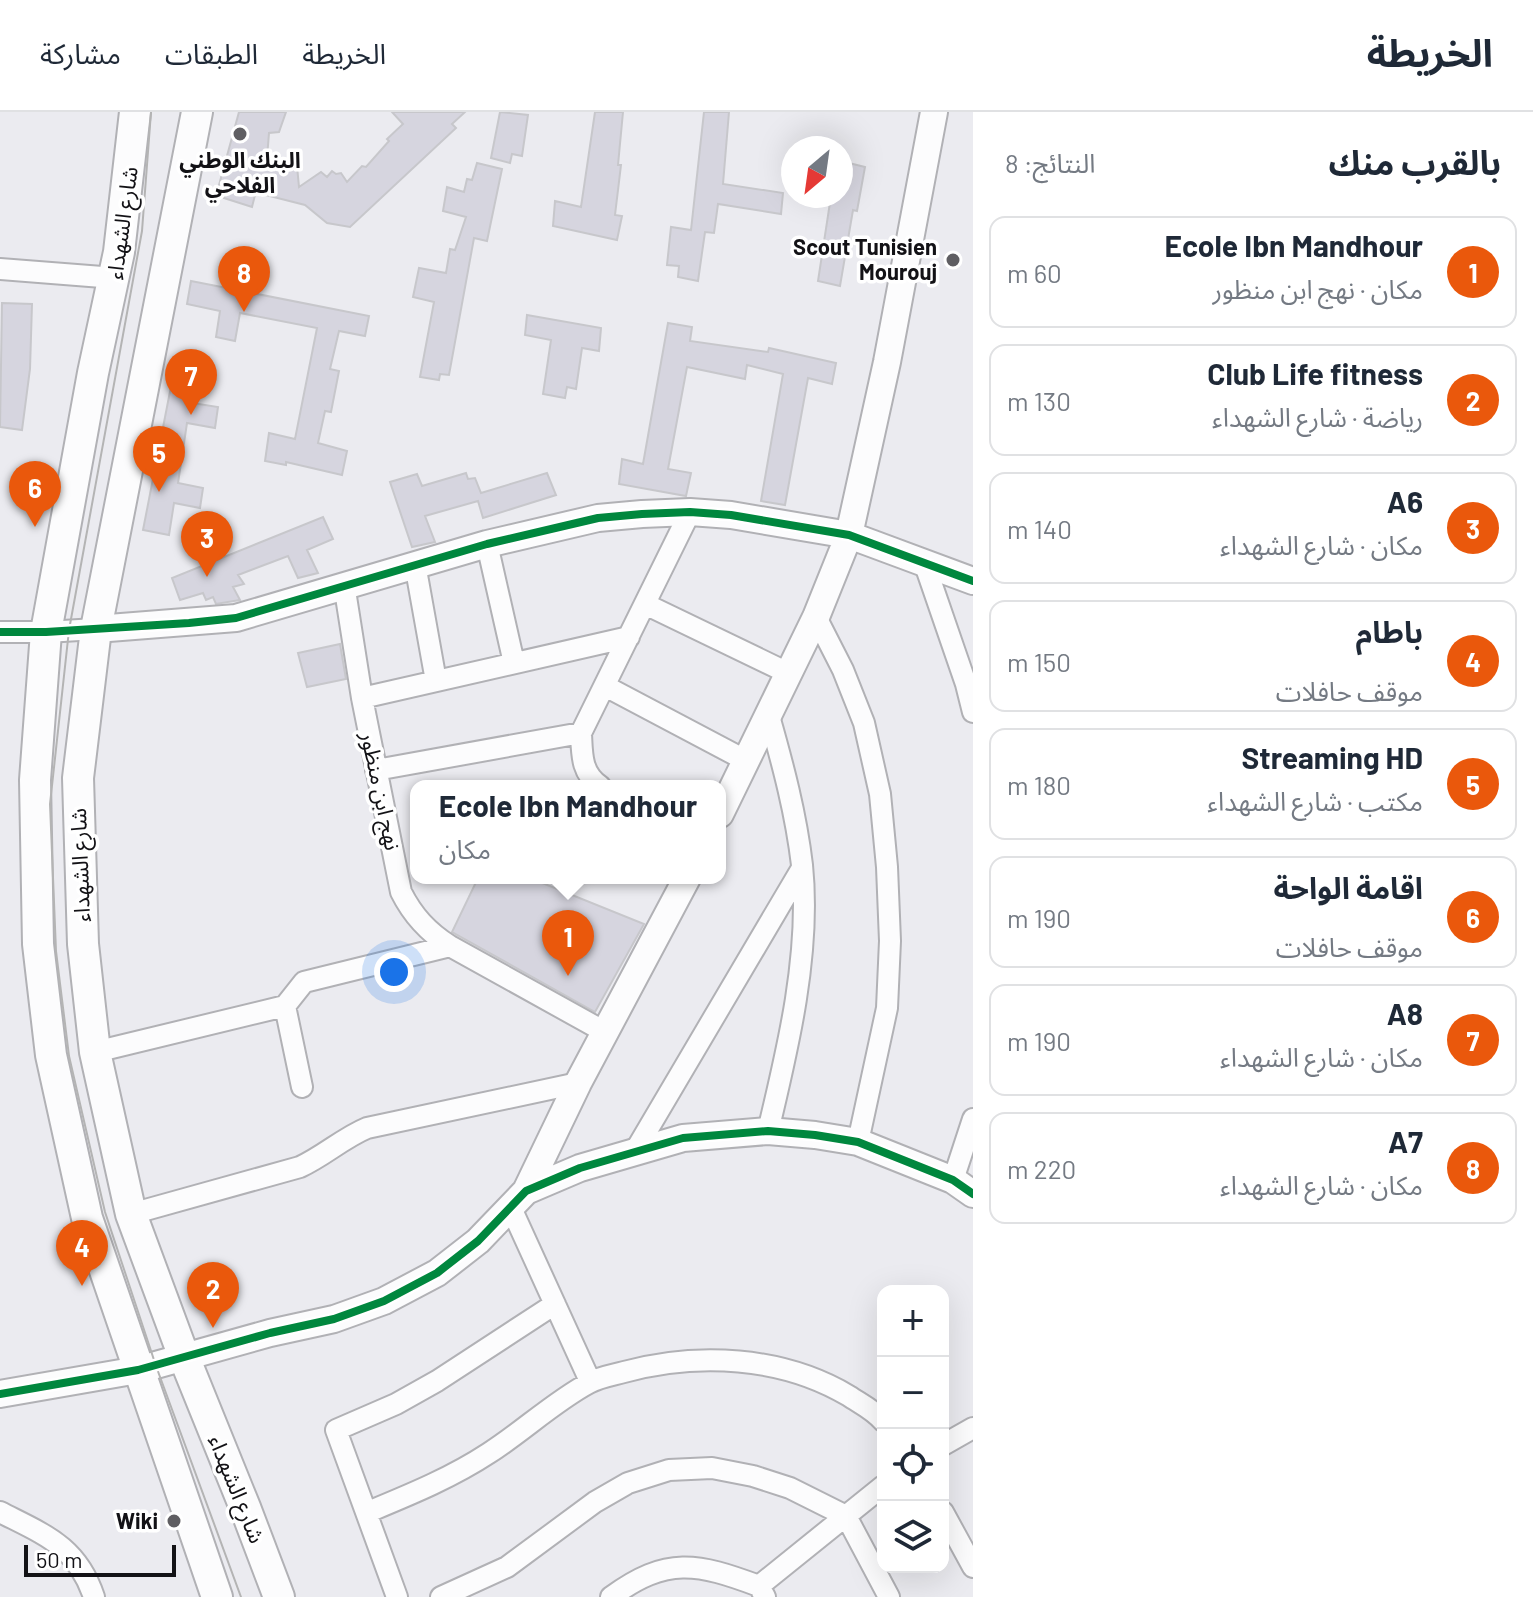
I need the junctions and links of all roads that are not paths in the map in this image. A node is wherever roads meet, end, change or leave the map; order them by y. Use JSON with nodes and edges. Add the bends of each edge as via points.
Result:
{"nodes":[{"id":1,"x":135,"y":112,"type":"edge"},
{"id":2,"x":197,"y":112,"type":"edge"},
{"id":3,"x":934,"y":112,"type":"edge"},
{"id":4,"x":0,"y":269,"type":"edge"},
{"id":5,"x":115,"y":278,"type":"junction"},
{"id":6,"x":690,"y":512,"type":"junction"},
{"id":7,"x":849,"y":535,"type":"junction"},
{"id":8,"x":487,"y":544,"type":"junction"},
{"id":9,"x":924,"y":562,"type":"junction"},
{"id":10,"x":415,"y":564,"type":"junction"},
{"id":11,"x":973,"y":581,"type":"edge"},
{"id":12,"x":344,"y":584,"type":"junction"},
{"id":13,"x":645,"y":604,"type":"junction"},
{"id":14,"x":816,"y":617,"type":"junction"},
{"id":15,"x":96,"y":629,"type":"junction"},
{"id":16,"x":0,"y":632,"type":"edge"},
{"id":17,"x":46,"y":632,"type":"junction"},
{"id":18,"x":629,"y":637,"type":"junction"},
{"id":19,"x":514,"y":663,"type":"junction"},
{"id":20,"x":788,"y":673,"type":"junction"},
{"id":21,"x":436,"y":681,"type":"junction"},
{"id":22,"x":605,"y":686,"type":"junction"},
{"id":23,"x":362,"y":698,"type":"junction"},
{"id":24,"x":973,"y":712,"type":"edge"},
{"id":25,"x":769,"y":716,"type":"junction"},
{"id":26,"x":581,"y":733,"type":"junction"},
{"id":27,"x":747,"y":761,"type":"junction"},
{"id":28,"x":376,"y":770,"type":"junction"},
{"id":29,"x":593,"y":780,"type":"edge"},
{"id":30,"x":726,"y":802,"type":"edge"},
{"id":31,"x":802,"y":867,"type":"junction"},
{"id":32,"x":684,"y":884,"type":"edge"},
{"id":33,"x":450,"y":946,"type":"junction"},
{"id":34,"x":285,"y":1006,"type":"junction"},
{"id":35,"x":605,"y":1032,"type":"junction"},
{"id":36,"x":95,"y":1052,"type":"junction"},
{"id":37,"x":578,"y":1083,"type":"junction"},
{"id":38,"x":302,"y":1087,"type":"dead end"},
{"id":39,"x":973,"y":1119,"type":"edge"},
{"id":40,"x":768,"y":1131,"type":"junction"},
{"id":41,"x":858,"y":1142,"type":"junction"},
{"id":42,"x":635,"y":1151,"type":"junction"},
{"id":43,"x":963,"y":1187,"type":"edge"},
{"id":44,"x":519,"y":1199,"type":"junction"},
{"id":45,"x":131,"y":1214,"type":"junction"},
{"id":46,"x":555,"y":1304,"type":"junction"},
{"id":47,"x":184,"y":1357,"type":"junction"},
{"id":48,"x":138,"y":1370,"type":"junction"},
{"id":49,"x":590,"y":1381,"type":"junction"},
{"id":50,"x":0,"y":1394,"type":"edge"},
{"id":51,"x":877,"y":1414,"type":"edge"},
{"id":52,"x":973,"y":1428,"type":"edge"},
{"id":53,"x":949,"y":1442,"type":"edge"},
{"id":54,"x":877,"y":1491,"type":"edge"},
{"id":55,"x":0,"y":1512,"type":"edge"},
{"id":56,"x":368,"y":1512,"type":"junction"},
{"id":57,"x":846,"y":1516,"type":"junction"},
{"id":58,"x":949,"y":1523,"type":"edge"},
{"id":59,"x":973,"y":1567,"type":"edge"},
{"id":60,"x":762,"y":1591,"type":"edge"},
{"id":61,"x":94,"y":1597,"type":"edge"},
{"id":62,"x":217,"y":1597,"type":"edge"},
{"id":63,"x":279,"y":1597,"type":"edge"},
{"id":64,"x":397,"y":1597,"type":"edge"},
{"id":65,"x":441,"y":1597,"type":"edge"},
{"id":66,"x":611,"y":1597,"type":"edge"},
{"id":67,"x":889,"y":1597,"type":"edge"}],
"edges":[{"from":1,"to":5,"type":"main road","name":"شارع الشهداء"},
{"from":2,"to":15,"type":"main road","name":"شارع الشهداء"},
{"from":3,"to":7,"type":"street"},
{"from":4,"to":5,"type":"street"},
{"from":5,"to":17,"type":"main road","name":"شارع الشهداء"},
{"from":6,"to":7,"type":"street"},
{"from":6,"to":8,"type":"street","via":[[598,518]]},
{"from":6,"to":13,"type":"street"},
{"from":7,"to":9,"type":"street"},
{"from":7,"to":14,"type":"street"},
{"from":8,"to":10,"type":"street"},
{"from":8,"to":19,"type":"street"},
{"from":9,"to":11,"type":"street"},
{"from":9,"to":24,"type":"street"},
{"from":10,"to":12,"type":"street"},
{"from":10,"to":21,"type":"street"},
{"from":12,"to":15,"type":"street","via":[[236,618]]},
{"from":12,"to":23,"type":"street","name":"نهج ابن منظور"},
{"from":13,"to":18,"type":"street"},
{"from":13,"to":20,"type":"street"},
{"from":14,"to":20,"type":"street"},
{"from":14,"to":41,"type":"street","via":[[864,723],[880,794],[887,867],[887,1008]]},
{"from":15,"to":17,"type":"street"},
{"from":15,"to":36,"type":"main road","name":"شارع الشهداء","via":[[78,778],[83,944]]},
{"from":16,"to":17,"type":"street"},
{"from":17,"to":48,"type":"main road","name":"شارع الشهداء","via":[[35,780],[38,944],[51,1055],[87,1218]]},
{"from":18,"to":19,"type":"street"},
{"from":18,"to":22,"type":"street"},
{"from":19,"to":21,"type":"street"},
{"from":20,"to":25,"type":"street"},
{"from":21,"to":23,"type":"street"},
{"from":22,"to":26,"type":"street"},
{"from":22,"to":27,"type":"street"},
{"from":23,"to":28,"type":"street","name":"نهج ابن منظور"},
{"from":25,"to":27,"type":"street"},
{"from":25,"to":31,"type":"street","via":[[788,783]]},
{"from":26,"to":28,"type":"street"},
{"from":26,"to":29,"type":"street","via":[[584,766]]},
{"from":27,"to":30,"type":"street"},
{"from":28,"to":33,"type":"street","name":"نهج ابن منظور","via":[[401,892],[419,921]]},
{"from":31,"to":40,"type":"street","via":[[796,1000]]},
{"from":31,"to":42,"type":"street"},
{"from":32,"to":35,"type":"street"},
{"from":33,"to":34,"type":"street","via":[[304,982]]},
{"from":33,"to":35,"type":"street","name":"نهج ابن منظور"},
{"from":34,"to":36,"type":"street"},
{"from":34,"to":38,"type":"street"},
{"from":35,"to":37,"type":"street"},
{"from":36,"to":45,"type":"main road","name":"شارع الشهداء"},
{"from":37,"to":44,"type":"street"},
{"from":37,"to":45,"type":"street","via":[[367,1128],[300,1167]]},
{"from":39,"to":43,"type":"street"},
{"from":40,"to":41,"type":"street"},
{"from":40,"to":42,"type":"street","via":[[683,1138]]},
{"from":41,"to":43,"type":"street"},
{"from":42,"to":44,"type":"street","via":[[580,1168]]},
{"from":44,"to":46,"type":"street"},
{"from":44,"to":47,"type":"street","via":[[437,1273],[384,1301]]},
{"from":45,"to":47,"type":"main road","name":"شارع الشهداء"},
{"from":46,"to":49,"type":"street"},
{"from":46,"to":56,"type":"street","via":[[437,1381],[336,1430]]},
{"from":47,"to":48,"type":"street"},
{"from":47,"to":63,"type":"main road","name":"شارع الشهداء"},
{"from":48,"to":50,"type":"street"},
{"from":48,"to":62,"type":"main road","name":"شارع الشهداء"},
{"from":49,"to":51,"type":"street","via":[[654,1364],[700,1359],[750,1363],[797,1373]]},
{"from":49,"to":56,"type":"street","via":[[486,1455]]},
{"from":52,"to":53,"type":"street"},
{"from":54,"to":57,"type":"street"},
{"from":55,"to":61,"type":"street","via":[[74,1556]]},
{"from":56,"to":64,"type":"street"},
{"from":57,"to":60,"type":"street"},
{"from":57,"to":65,"type":"street","via":[[753,1476],[712,1468],[669,1470],[628,1483],[507,1567]]},
{"from":57,"to":67,"type":"street"},
{"from":58,"to":59,"type":"street"},
{"from":60,"to":66,"type":"street","via":[[696,1567],[664,1569],[636,1579]]}]}
